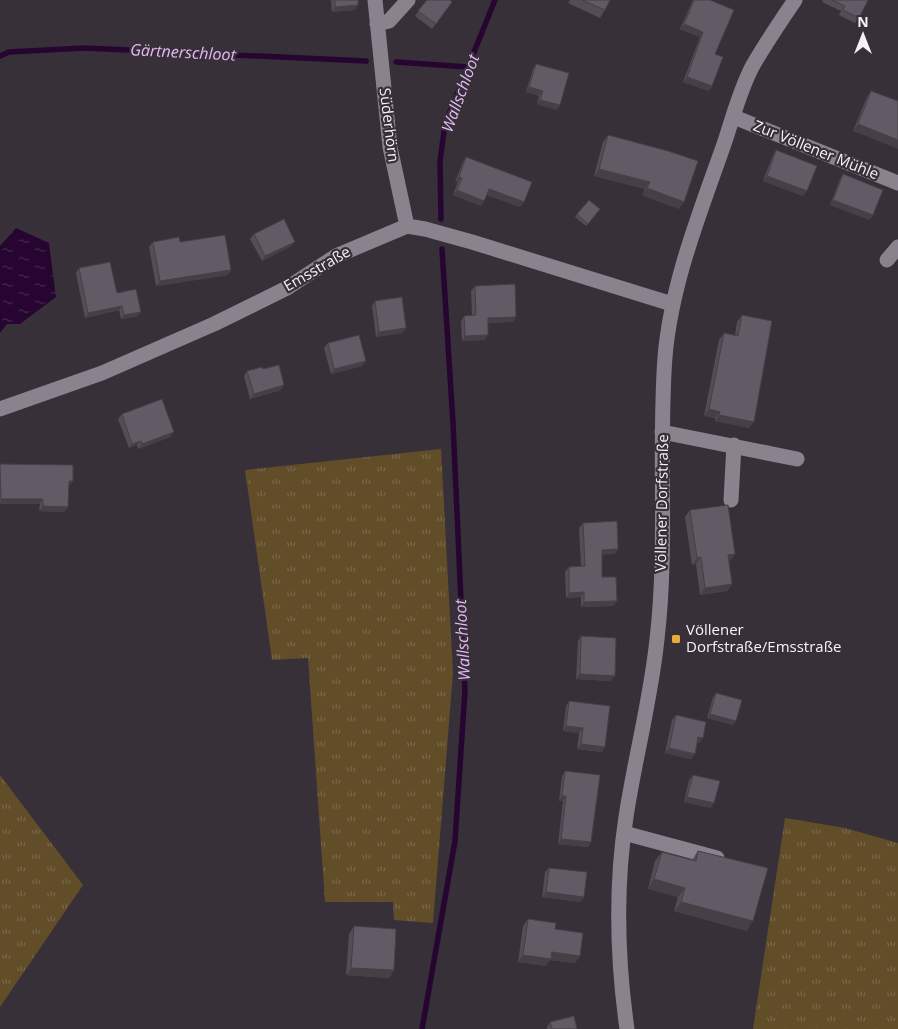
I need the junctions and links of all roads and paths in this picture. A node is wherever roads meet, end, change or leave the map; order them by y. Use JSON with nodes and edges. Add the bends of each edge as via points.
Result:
{"nodes":[{"id":1,"x":375,"y":0,"type":"edge"},
{"id":2,"x":408,"y":0,"type":"edge"},
{"id":3,"x":795,"y":0,"type":"edge"},
{"id":4,"x":377,"y":24,"type":"junction"},
{"id":5,"x":734,"y":117,"type":"junction"},
{"id":6,"x":898,"y":183,"type":"edge"},
{"id":7,"x":407,"y":226,"type":"junction"},
{"id":8,"x":898,"y":248,"type":"edge"},
{"id":9,"x":887,"y":260,"type":"dead end"},
{"id":10,"x":672,"y":304,"type":"junction"},
{"id":11,"x":0,"y":409,"type":"edge"},
{"id":12,"x":662,"y":432,"type":"junction"},
{"id":13,"x":734,"y":445,"type":"junction"},
{"id":14,"x":797,"y":459,"type":"dead end"},
{"id":15,"x":731,"y":500,"type":"dead end"},
{"id":16,"x":624,"y":833,"type":"junction"},
{"id":17,"x":732,"y":862,"type":"edge"},
{"id":18,"x":627,"y":1029,"type":"edge"}],
"edges":[{"from":1,"to":4,"type":"street","name":"Süderhörn"},
{"from":2,"to":4,"type":"street","via":[[389,21]]},
{"from":3,"to":5,"type":"street","name":"Völlener Dorfstraße","via":[[750,70]]},
{"from":4,"to":7,"type":"street","name":"Süderhörn","via":[[390,147]]},
{"from":5,"to":6,"type":"street","name":"Zur Völlener Mühle"},
{"from":5,"to":10,"type":"street","name":"Völlener Dorfstraße"},
{"from":7,"to":10,"type":"street","via":[[472,242]]},
{"from":7,"to":11,"type":"street","name":"Emsstraße","via":[[336,256],[287,288],[214,324],[102,372]]},
{"from":8,"to":9,"type":"street"},
{"from":10,"to":12,"type":"street","name":"Völlener Dorfstraße"},
{"from":12,"to":13,"type":"street"},
{"from":12,"to":16,"type":"street","name":"Völlener Dorfstraße","via":[[658,637]]},
{"from":13,"to":14,"type":"street"},
{"from":13,"to":15,"type":"street"},
{"from":16,"to":17,"type":"street"},
{"from":16,"to":18,"type":"street","name":"Völlener Dorfstraße","via":[[618,930]]}]}
